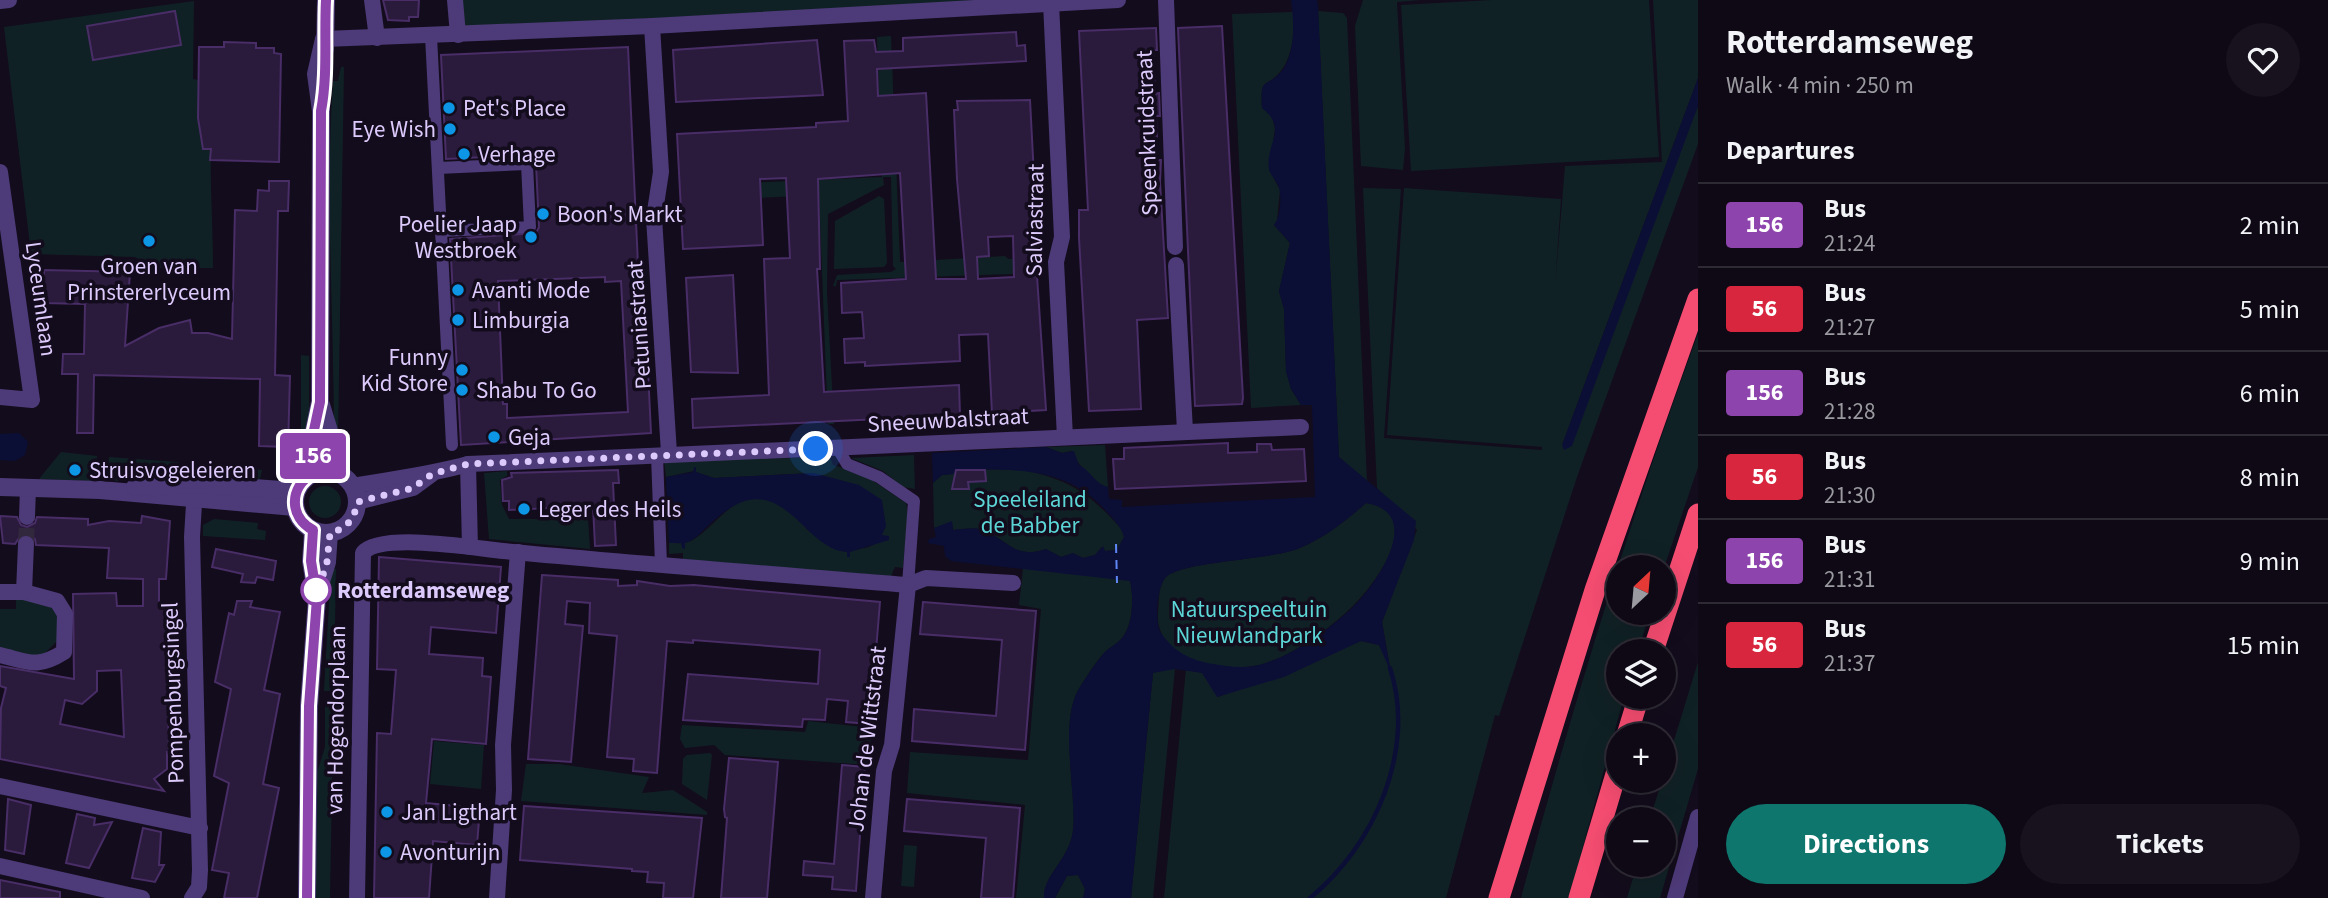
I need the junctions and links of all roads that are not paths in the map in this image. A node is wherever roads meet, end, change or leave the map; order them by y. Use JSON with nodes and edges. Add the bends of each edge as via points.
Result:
{"nodes":[{"id":1,"x":9,"y":0,"type":"edge"},
{"id":2,"x":326,"y":0,"type":"edge"},
{"id":3,"x":372,"y":0,"type":"edge"},
{"id":4,"x":455,"y":0,"type":"edge"},
{"id":5,"x":1118,"y":0,"type":"edge"},
{"id":6,"x":1166,"y":0,"type":"edge"},
{"id":7,"x":0,"y":1,"type":"edge"},
{"id":8,"x":1051,"y":3,"type":"junction"},
{"id":9,"x":652,"y":26,"type":"junction"},
{"id":10,"x":458,"y":35,"type":"junction"},
{"id":11,"x":431,"y":36,"type":"junction"},
{"id":12,"x":377,"y":38,"type":"junction"},
{"id":13,"x":324,"y":39,"type":"junction"},
{"id":14,"x":0,"y":172,"type":"edge"},
{"id":15,"x":435,"y":174,"type":"junction"},
{"id":16,"x":439,"y":227,"type":"junction"},
{"id":17,"x":1175,"y":247,"type":"dead end"},
{"id":18,"x":1176,"y":265,"type":"dead end"},
{"id":19,"x":1698,"y":299,"type":"edge"},
{"id":20,"x":0,"y":397,"type":"edge"},
{"id":21,"x":320,"y":402,"type":"junction"},
{"id":22,"x":1300,"y":427,"type":"dead end"},
{"id":23,"x":1185,"y":431,"type":"junction"},
{"id":24,"x":1065,"y":437,"type":"junction"},
{"id":25,"x":452,"y":445,"type":"dead end"},
{"id":26,"x":838,"y":449,"type":"junction"},
{"id":27,"x":663,"y":454,"type":"junction"},
{"id":28,"x":468,"y":464,"type":"junction"},
{"id":29,"x":331,"y":471,"type":"junction"},
{"id":30,"x":312,"y":474,"type":"junction"},
{"id":31,"x":0,"y":487,"type":"edge"},
{"id":32,"x":28,"y":488,"type":"junction"},
{"id":33,"x":195,"y":492,"type":"junction"},
{"id":34,"x":354,"y":494,"type":"junction"},
{"id":35,"x":295,"y":499,"type":"junction"},
{"id":36,"x":1698,"y":514,"type":"edge"},
{"id":37,"x":27,"y":517,"type":"tunnel mouth"},
{"id":38,"x":321,"y":532,"type":"junction"},
{"id":39,"x":470,"y":548,"type":"junction"},
{"id":40,"x":30,"y":551,"type":"tunnel mouth"},
{"id":41,"x":517,"y":552,"type":"junction"},
{"id":42,"x":661,"y":565,"type":"junction"},
{"id":43,"x":1013,"y":583,"type":"dead end"},
{"id":44,"x":908,"y":585,"type":"junction"},
{"id":45,"x":0,"y":592,"type":"edge"},
{"id":46,"x":24,"y":592,"type":"junction"},
{"id":47,"x":1657,"y":639,"type":"edge"},
{"id":48,"x":0,"y":655,"type":"edge"},
{"id":49,"x":0,"y":786,"type":"edge"},
{"id":50,"x":1610,"y":793,"type":"edge"},
{"id":51,"x":306,"y":805,"type":"junction"},
{"id":52,"x":1698,"y":817,"type":"edge"},
{"id":53,"x":200,"y":828,"type":"junction"},
{"id":54,"x":0,"y":866,"type":"edge"},
{"id":55,"x":142,"y":898,"type":"edge"},
{"id":56,"x":191,"y":898,"type":"edge"},
{"id":57,"x":298,"y":898,"type":"edge"},
{"id":58,"x":307,"y":898,"type":"edge"},
{"id":59,"x":357,"y":898,"type":"edge"},
{"id":60,"x":497,"y":898,"type":"edge"},
{"id":61,"x":873,"y":898,"type":"edge"},
{"id":62,"x":1499,"y":898,"type":"edge"},
{"id":63,"x":1579,"y":898,"type":"edge"},
{"id":64,"x":1675,"y":898,"type":"edge"}],
"edges":[{"from":1,"to":7,"type":"street"},
{"from":2,"to":13,"type":"street"},
{"from":3,"to":12,"type":"street"},
{"from":4,"to":10,"type":"street"},
{"from":5,"to":8,"type":"street"},
{"from":6,"to":17,"type":"street","name":"Speenkruidstraat"},
{"from":8,"to":9,"type":"street"},
{"from":8,"to":24,"type":"street","name":"Salviastraat"},
{"from":9,"to":10,"type":"street"},
{"from":9,"to":27,"type":"street","name":"Petuniastraat","via":[[661,173],[654,218]]},
{"from":10,"to":11,"type":"street"},
{"from":11,"to":12,"type":"street"},
{"from":11,"to":15,"type":"street"},
{"from":12,"to":13,"type":"street"},
{"from":13,"to":21,"type":"street","via":[[328,74],[321,111]]},
{"from":14,"to":20,"type":"street","name":"Lyceumlaan","via":[[32,400]]},
{"from":15,"to":16,"type":"street"},
{"from":15,"to":16,"type":"street","via":[[527,164],[530,227]]},
{"from":16,"to":25,"type":"street"},
{"from":18,"to":23,"type":"street"},
{"from":19,"to":62,"type":"highway","via":[[1595,590]]},
{"from":21,"to":29,"type":"street","via":[[329,431]]},
{"from":21,"to":30,"type":"street"},
{"from":22,"to":23,"type":"street","name":"Sneeuwbalstraat"},
{"from":23,"to":24,"type":"street","name":"Sneeuwbalstraat"},
{"from":24,"to":26,"type":"street","name":"Sneeuwbalstraat"},
{"from":26,"to":27,"type":"street","name":"Sneeuwbalstraat"},
{"from":26,"to":44,"type":"street","name":"Johan de Wittstraat","via":[[847,464],[879,477],[914,501]]},
{"from":27,"to":28,"type":"street","name":"Sneeuwbalstraat"},
{"from":27,"to":42,"type":"street"},
{"from":28,"to":34,"type":"street","name":"Sneeuwbalstraat","via":[[432,474],[413,488]]},
{"from":28,"to":39,"type":"street"},
{"from":29,"to":30,"type":"street"},
{"from":29,"to":34,"type":"street","via":[[343,476]]},
{"from":30,"to":35,"type":"street"},
{"from":31,"to":32,"type":"street"},
{"from":32,"to":33,"type":"street"},
{"from":32,"to":37,"type":"street"},
{"from":33,"to":35,"type":"street"},
{"from":33,"to":53,"type":"street","name":"Pompenburgsingel","via":[[192,549]]},
{"from":34,"to":38,"type":"street","via":[[351,520],[342,529]]},
{"from":35,"to":38,"type":"street","via":[[303,523]]},
{"from":36,"to":47,"type":"highway"},
{"from":38,"to":51,"type":"street","name":"van Hogendorplaan","via":[[327,562],[317,594]]},
{"from":39,"to":41,"type":"street"},
{"from":39,"to":59,"type":"street","name":"van Hogendorplaan","via":[[387,542],[369,546],[363,553]]},
{"from":40,"to":46,"type":"street"},
{"from":41,"to":42,"type":"street"},
{"from":41,"to":60,"type":"street"},
{"from":42,"to":44,"type":"street"},
{"from":43,"to":44,"type":"street","via":[[926,578]]},
{"from":44,"to":61,"type":"street","name":"Johan de Wittstraat"},
{"from":45,"to":46,"type":"street"},
{"from":46,"to":48,"type":"street","via":[[57,601],[65,614],[64,652],[41,664]]},
{"from":49,"to":53,"type":"street"},
{"from":50,"to":63,"type":"highway"},
{"from":51,"to":57,"type":"street","name":"van Hogendorplaan"},
{"from":51,"to":58,"type":"street","name":"van Hogendorplaan"},
{"from":52,"to":64,"type":"street"},
{"from":53,"to":56,"type":"street","name":"Pompenburgsingel","via":[[199,887]]},
{"from":54,"to":55,"type":"street"}]}
